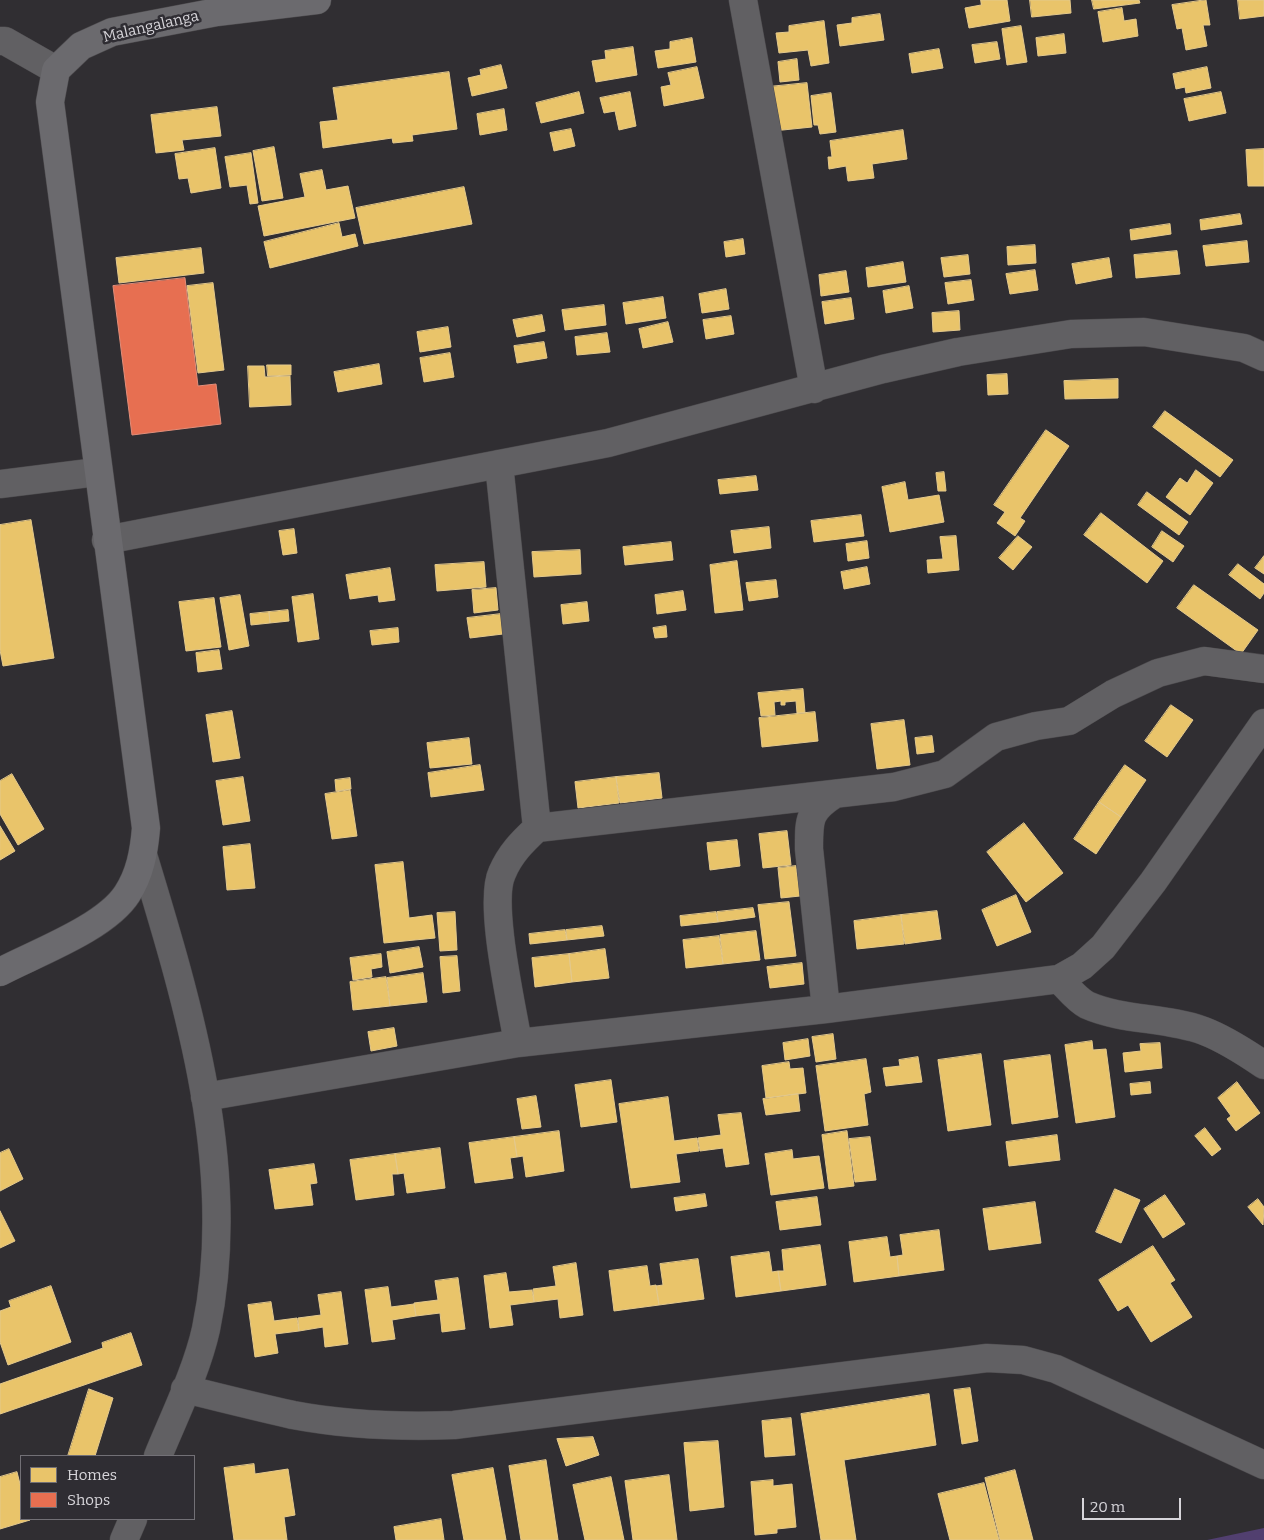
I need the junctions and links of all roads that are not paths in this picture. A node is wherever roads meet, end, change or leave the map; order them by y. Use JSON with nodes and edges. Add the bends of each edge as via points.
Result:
{"nodes":[{"id":1,"x":317,"y":0,"type":"edge"},
{"id":2,"x":743,"y":0,"type":"edge"},
{"id":3,"x":216,"y":6,"type":"edge"},
{"id":4,"x":0,"y":42,"type":"edge"},
{"id":5,"x":56,"y":70,"type":"junction"},
{"id":6,"x":1264,"y":356,"type":"edge"},
{"id":7,"x":814,"y":389,"type":"junction"},
{"id":8,"x":500,"y":464,"type":"junction"},
{"id":9,"x":98,"y":472,"type":"junction"},
{"id":10,"x":0,"y":484,"type":"edge"},
{"id":11,"x":106,"y":540,"type":"junction"},
{"id":12,"x":1264,"y":669,"type":"edge"},
{"id":13,"x":1264,"y":723,"type":"edge"},
{"id":14,"x":834,"y":794,"type":"junction"},
{"id":15,"x":537,"y":828,"type":"junction"},
{"id":16,"x":143,"y":855,"type":"junction"},
{"id":17,"x":0,"y":972,"type":"edge"},
{"id":18,"x":1059,"y":979,"type":"junction"},
{"id":19,"x":826,"y":1009,"type":"junction"},
{"id":20,"x":518,"y":1043,"type":"junction"},
{"id":21,"x":1264,"y":1065,"type":"edge"},
{"id":22,"x":205,"y":1098,"type":"junction"},
{"id":23,"x":185,"y":1389,"type":"junction"},
{"id":24,"x":158,"y":1455,"type":"edge"},
{"id":25,"x":1264,"y":1464,"type":"edge"},
{"id":26,"x":132,"y":1520,"type":"edge"},
{"id":27,"x":124,"y":1540,"type":"edge"}],
"edges":[{"from":1,"to":3,"type":"street","name":"Malangalanga"},
{"from":2,"to":7,"type":"street"},
{"from":3,"to":5,"type":"street","name":"Malangalanga","via":[[112,32],[81,46]]},
{"from":4,"to":5,"type":"street","via":[[5,41]]},
{"from":5,"to":9,"type":"street","via":[[50,102]]},
{"from":6,"to":7,"type":"street","via":[[1244,348],[1144,332],[1071,334],[958,352]]},
{"from":7,"to":8,"type":"street","via":[[608,443]]},
{"from":8,"to":11,"type":"street"},
{"from":8,"to":15,"type":"street"},
{"from":9,"to":10,"type":"street"},
{"from":9,"to":11,"type":"street"},
{"from":11,"to":16,"type":"street","via":[[143,798],[146,828]]},
{"from":12,"to":14,"type":"street","via":[[1204,661],[1158,672],[1069,721],[996,737],[945,774],[894,787]]},
{"from":13,"to":18,"type":"street","via":[[1153,882],[1103,947],[1082,966]]},
{"from":14,"to":15,"type":"street"},
{"from":14,"to":19,"type":"street","via":[[818,805],[809,824]]},
{"from":15,"to":20,"type":"street","via":[[517,846],[501,874],[496,905]]},
{"from":16,"to":17,"type":"street","via":[[136,878],[114,909],[88,928]]},
{"from":16,"to":22,"type":"street","via":[[178,970]]},
{"from":18,"to":19,"type":"street"},
{"from":18,"to":21,"type":"street","via":[[1086,1004],[1204,1031]]},
{"from":19,"to":20,"type":"street"},
{"from":20,"to":22,"type":"street"},
{"from":22,"to":23,"type":"street","via":[[218,1204],[216,1271],[205,1331]]},
{"from":23,"to":24,"type":"street"},
{"from":23,"to":25,"type":"street","via":[[294,1415],[339,1422],[410,1427],[454,1426],[987,1358],[1023,1360],[1056,1369]]},
{"from":26,"to":27,"type":"street"}]}
